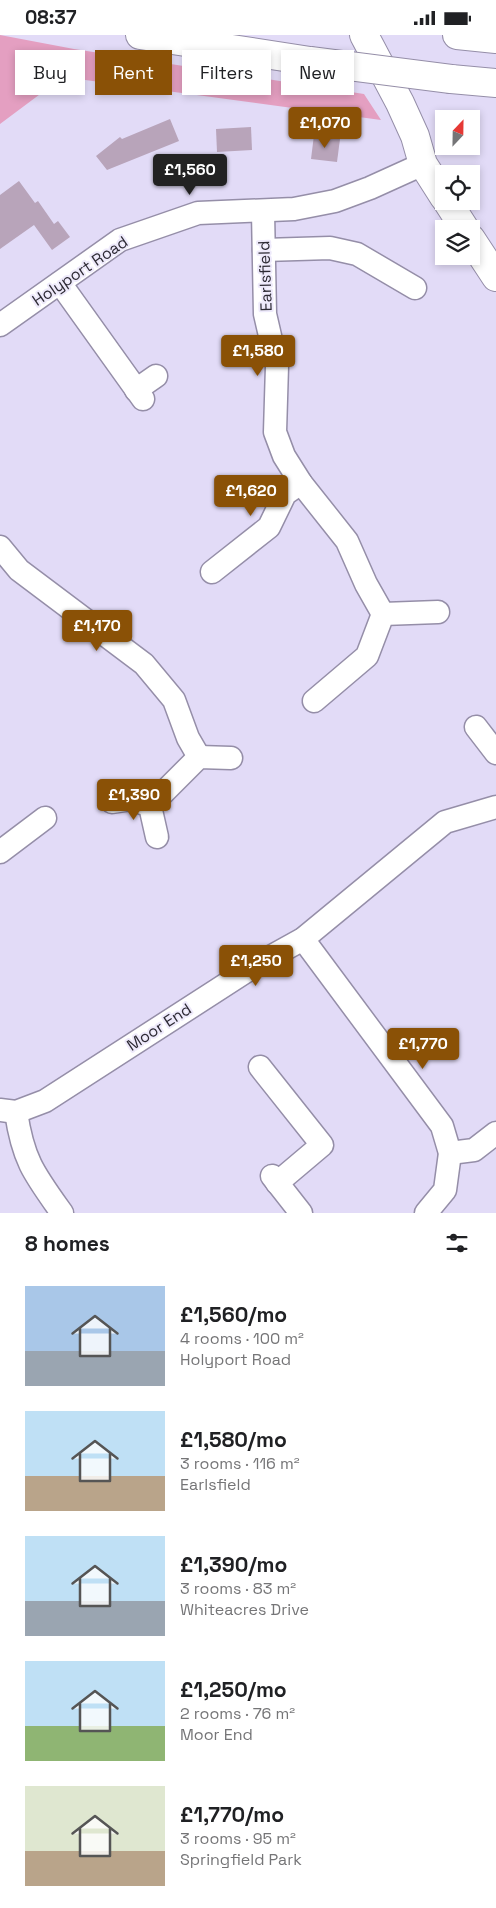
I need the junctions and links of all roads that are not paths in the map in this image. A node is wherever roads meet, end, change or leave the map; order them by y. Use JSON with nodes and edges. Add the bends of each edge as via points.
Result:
{"nodes":[{"id":1,"x":140,"y":35,"type":"edge"},
{"id":2,"x":364,"y":35,"type":"edge"},
{"id":3,"x":457,"y":35,"type":"edge"},
{"id":4,"x":496,"y":39,"type":"edge"},
{"id":5,"x":496,"y":83,"type":"edge"},
{"id":6,"x":423,"y":164,"type":"junction"},
{"id":7,"x":435,"y":183,"type":"edge"},
{"id":8,"x":263,"y":211,"type":"junction"},
{"id":9,"x":264,"y":250,"type":"junction"},
{"id":10,"x":480,"y":253,"type":"edge"},
{"id":11,"x":496,"y":277,"type":"edge"},
{"id":12,"x":60,"y":283,"type":"junction"},
{"id":13,"x":415,"y":288,"type":"dead end"},
{"id":14,"x":0,"y":325,"type":"edge"},
{"id":15,"x":156,"y":376,"type":"dead end"},
{"id":16,"x":301,"y":483,"type":"junction"},
{"id":17,"x":0,"y":547,"type":"edge"},
{"id":18,"x":212,"y":572,"type":"dead end"},
{"id":19,"x":438,"y":612,"type":"dead end"},
{"id":20,"x":383,"y":614,"type":"junction"},
{"id":21,"x":314,"y":701,"type":"dead end"},
{"id":22,"x":476,"y":727,"type":"dead end"},
{"id":23,"x":496,"y":753,"type":"edge"},
{"id":24,"x":199,"y":757,"type":"junction"},
{"id":25,"x":231,"y":758,"type":"dead end"},
{"id":26,"x":112,"y":802,"type":"dead end"},
{"id":27,"x":150,"y":806,"type":"junction"},
{"id":28,"x":496,"y":807,"type":"edge"},
{"id":29,"x":45,"y":818,"type":"dead end"},
{"id":30,"x":156,"y":837,"type":"dead end"},
{"id":31,"x":0,"y":852,"type":"edge"},
{"id":32,"x":303,"y":939,"type":"junction"},
{"id":33,"x":260,"y":1067,"type":"dead end"},
{"id":34,"x":8,"y":1111,"type":"edge"},
{"id":35,"x":496,"y":1133,"type":"edge"},
{"id":36,"x":450,"y":1153,"type":"junction"},
{"id":37,"x":62,"y":1213,"type":"edge"},
{"id":38,"x":301,"y":1213,"type":"edge"},
{"id":39,"x":426,"y":1213,"type":"edge"}],
"edges":[{"from":1,"to":5,"type":"main road","bridge":true,"via":[[310,61]]},
{"from":2,"to":6,"type":"main road","via":[[400,103]]},
{"from":3,"to":4,"type":"main road"},
{"from":6,"to":7,"type":"main road"},
{"from":6,"to":8,"type":"street","name":"Holyport Road","via":[[336,201]]},
{"from":8,"to":9,"type":"street","name":"Earlsfield"},
{"from":8,"to":12,"type":"street","name":"Holyport Road","via":[[198,213],[120,240]]},
{"from":9,"to":13,"type":"street","via":[[330,247],[357,254]]},
{"from":9,"to":16,"type":"street","name":"Earlsfield","via":[[265,314],[277,366],[275,432],[284,456]]},
{"from":10,"to":11,"type":"main road"},
{"from":12,"to":14,"type":"street","name":"Holyport Road"},
{"from":12,"to":15,"type":"street","via":[[140,394]]},
{"from":16,"to":18,"type":"street","via":[[285,494],[269,527]]},
{"from":16,"to":20,"type":"street","name":"Earlsfield","via":[[347,541]]},
{"from":17,"to":24,"type":"street","via":[[19,570],[144,664],[174,701]]},
{"from":19,"to":20,"type":"street"},
{"from":20,"to":21,"type":"street","via":[[367,656]]},
{"from":22,"to":23,"type":"street"},
{"from":24,"to":25,"type":"street"},
{"from":24,"to":27,"type":"street"},
{"from":26,"to":27,"type":"street","via":[[132,799]]},
{"from":27,"to":30,"type":"street"},
{"from":28,"to":32,"type":"street","name":"Moor End","via":[[445,822],[331,904]]},
{"from":29,"to":31,"type":"street"},
{"from":32,"to":34,"type":"street","name":"Moor End","via":[[256,965],[45,1101]]},
{"from":32,"to":36,"type":"street","via":[[442,1126]]},
{"from":33,"to":38,"type":"street","via":[[322,1145],[275,1179]]},
{"from":34,"to":37,"type":"street","via":[[33,1173]]},
{"from":35,"to":36,"type":"street","via":[[474,1150]]},
{"from":36,"to":39,"type":"street","via":[[445,1190]]}]}
